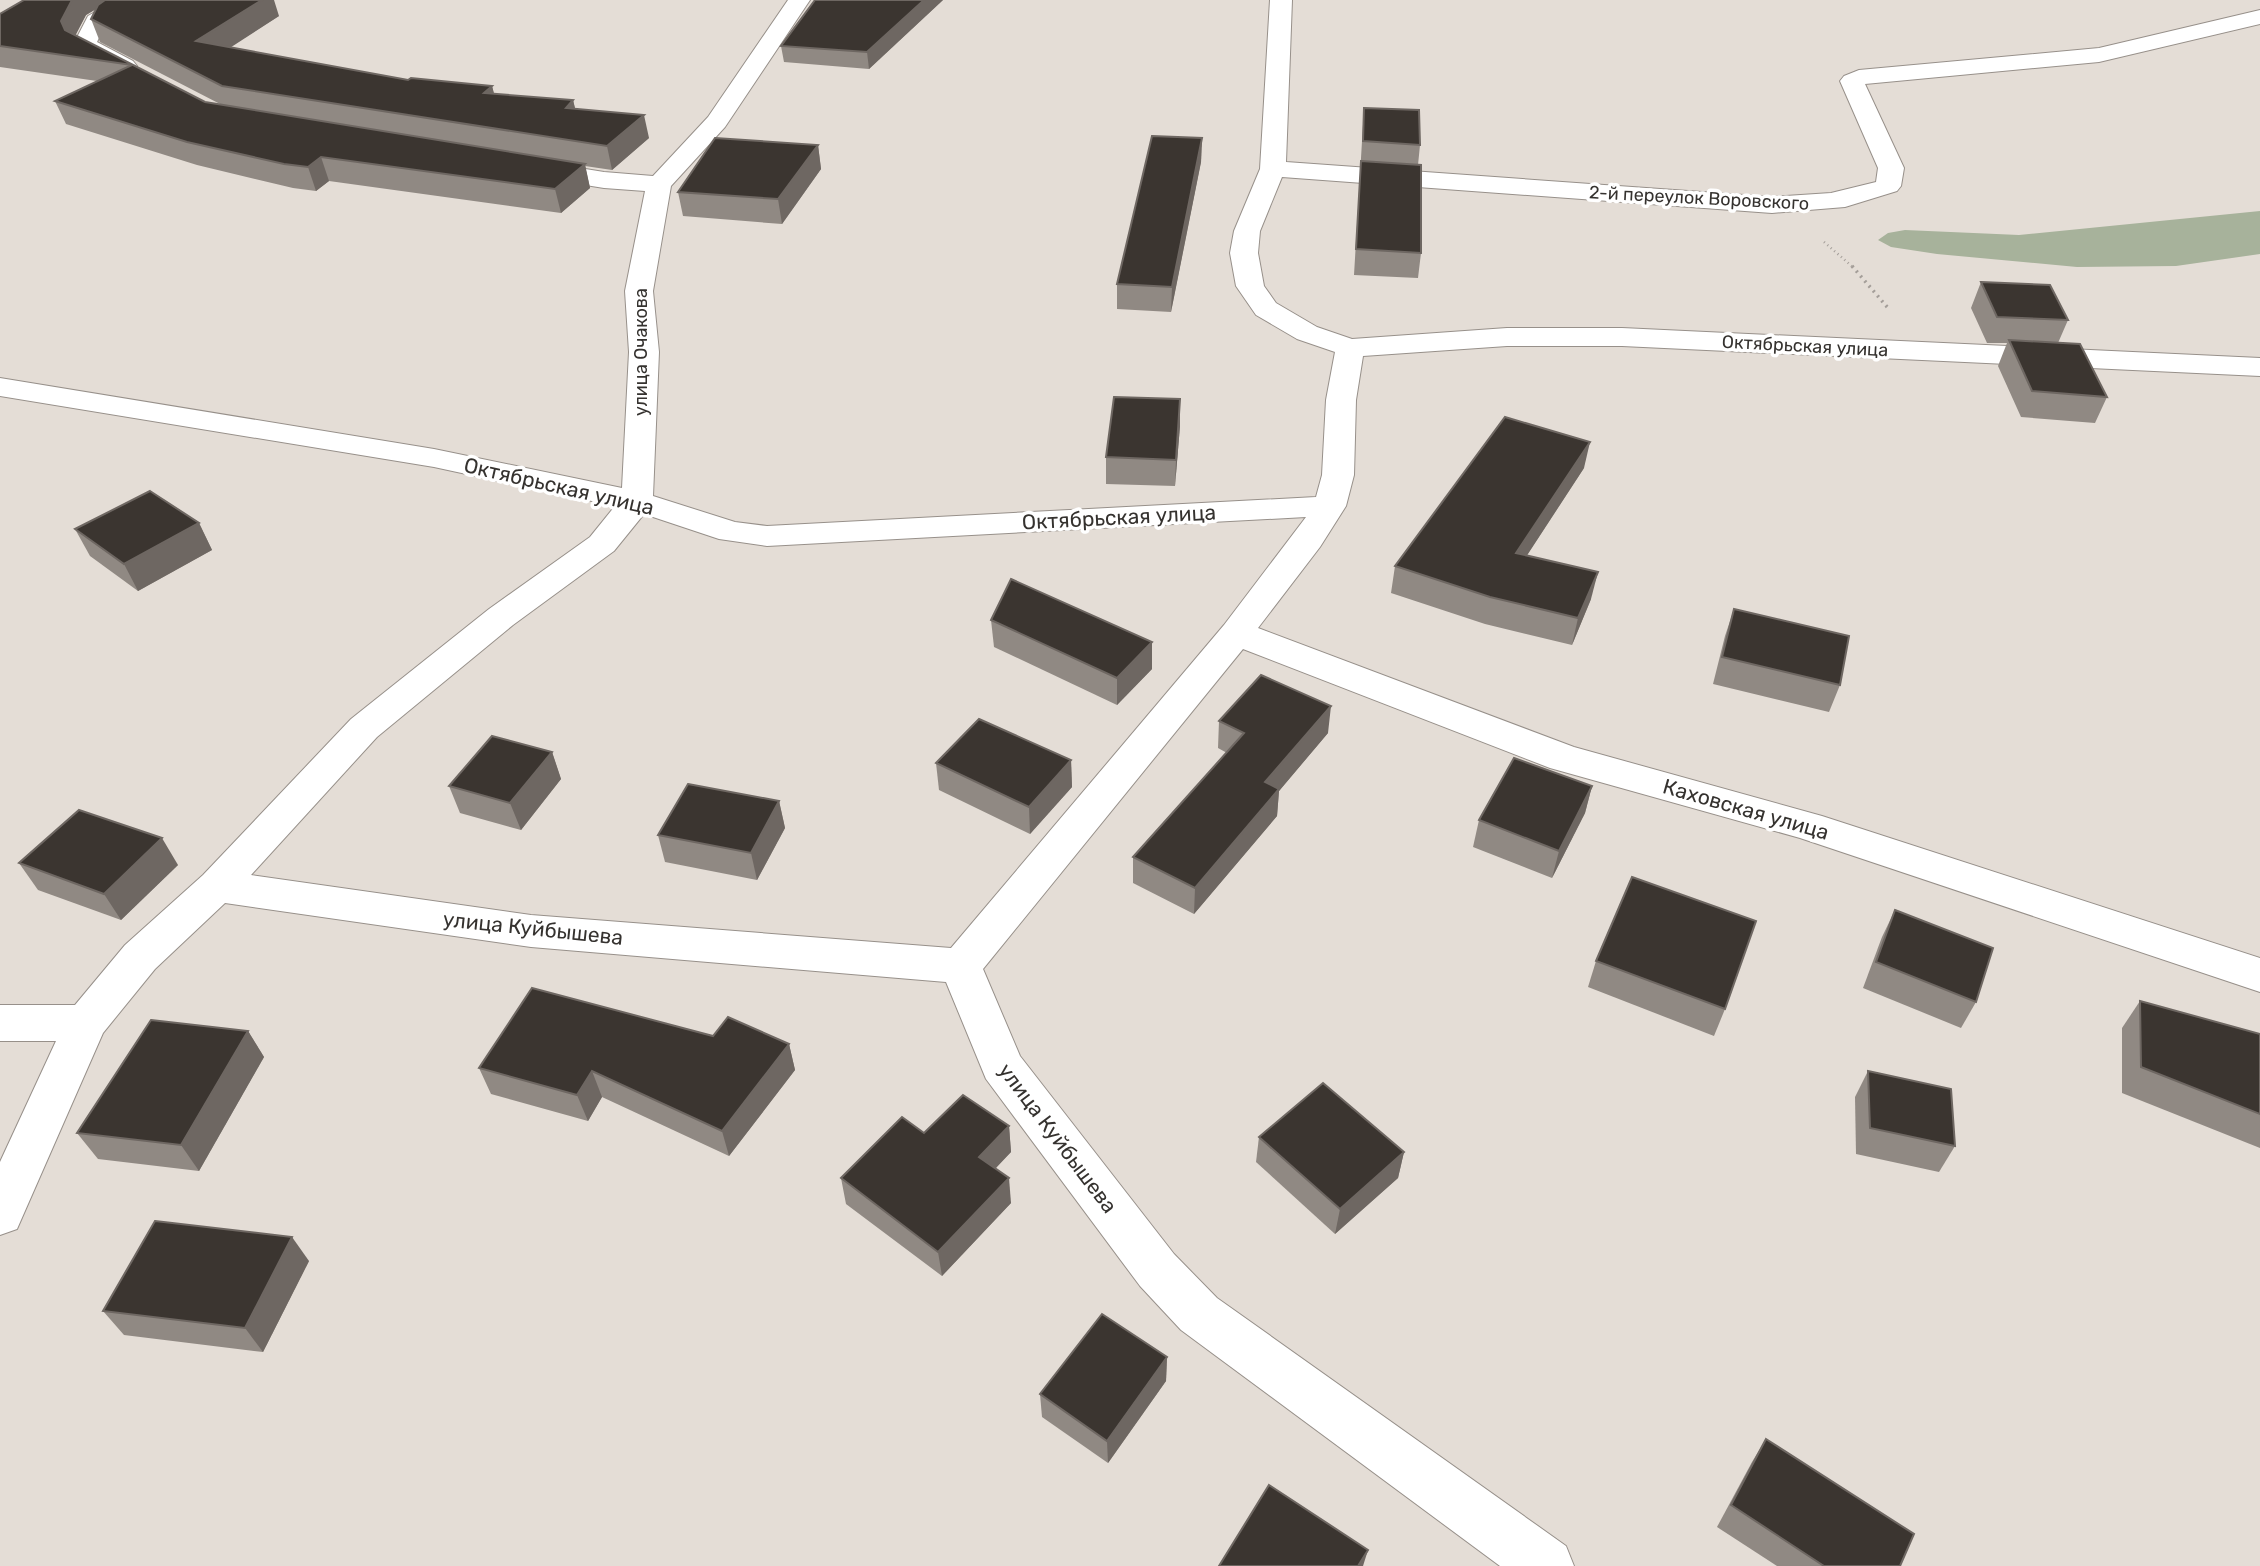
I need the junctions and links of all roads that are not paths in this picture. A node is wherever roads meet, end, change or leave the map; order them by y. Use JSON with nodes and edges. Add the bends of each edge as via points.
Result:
{"nodes":[{"id":1,"x":131,"y":0,"type":"edge"},
{"id":2,"x":799,"y":0,"type":"edge"},
{"id":3,"x":1281,"y":0,"type":"edge"},
{"id":4,"x":2260,"y":17,"type":"edge"},
{"id":5,"x":143,"y":75,"type":"edge"},
{"id":6,"x":509,"y":164,"type":"edge"},
{"id":7,"x":1273,"y":169,"type":"junction"},
{"id":8,"x":659,"y":184,"type":"junction"},
{"id":9,"x":1350,"y":348,"type":"junction"},
{"id":10,"x":2260,"y":367,"type":"edge"},
{"id":11,"x":0,"y":387,"type":"edge"},
{"id":12,"x":637,"y":501,"type":"junction"},
{"id":13,"x":1330,"y":506,"type":"junction"},
{"id":14,"x":1236,"y":633,"type":"junction"},
{"id":15,"x":217,"y":886,"type":"junction"},
{"id":16,"x":961,"y":966,"type":"junction"},
{"id":17,"x":2260,"y":975,"type":"edge"},
{"id":18,"x":0,"y":1023,"type":"edge"},
{"id":19,"x":86,"y":1023,"type":"junction"},
{"id":20,"x":0,"y":1214,"type":"edge"},
{"id":21,"x":1546,"y":1566,"type":"edge"}],
"edges":[{"from":1,"to":5,"type":"street","via":[[96,21],[84,45]]},
{"from":2,"to":8,"type":"street","via":[[697,145]]},
{"from":3,"to":7,"type":"street"},
{"from":4,"to":7,"type":"street","name":"2-й переулок Воровского","via":[[2099,55],[1867,75],[1852,81],[1891,169],[1888,186],[1825,204],[1772,205]]},
{"from":6,"to":8,"type":"street"},
{"from":7,"to":9,"type":"street","via":[[1247,231],[1244,253],[1250,286],[1266,309],[1307,332]]},
{"from":8,"to":12,"type":"street","name":"улица Очакова","via":[[639,291],[644,352]]},
{"from":9,"to":10,"type":"street","name":"Октябрьская улица","via":[[1507,337],[1597,337]]},
{"from":9,"to":13,"type":"street","via":[[1341,400],[1338,475]]},
{"from":11,"to":12,"type":"street","name":"Октябрьская улица","via":[[434,458]]},
{"from":12,"to":13,"type":"street","name":"Октябрьская улица","via":[[731,532],[767,536]]},
{"from":12,"to":15,"type":"street","via":[[602,544],[501,617],[364,728]]},
{"from":13,"to":14,"type":"street"},
{"from":14,"to":16,"type":"street"},
{"from":14,"to":17,"type":"street","name":"Каховская улица","via":[[1563,758],[1808,826]]},
{"from":15,"to":16,"type":"street","name":"улица Куйбышева","via":[[531,931]]},
{"from":15,"to":19,"type":"street","via":[[140,957]]},
{"from":16,"to":21,"type":"street","name":"улица Куйбышева","via":[[1002,1066],[1157,1270],[1199,1314]]},
{"from":18,"to":19,"type":"street"},
{"from":19,"to":20,"type":"street"}]}
